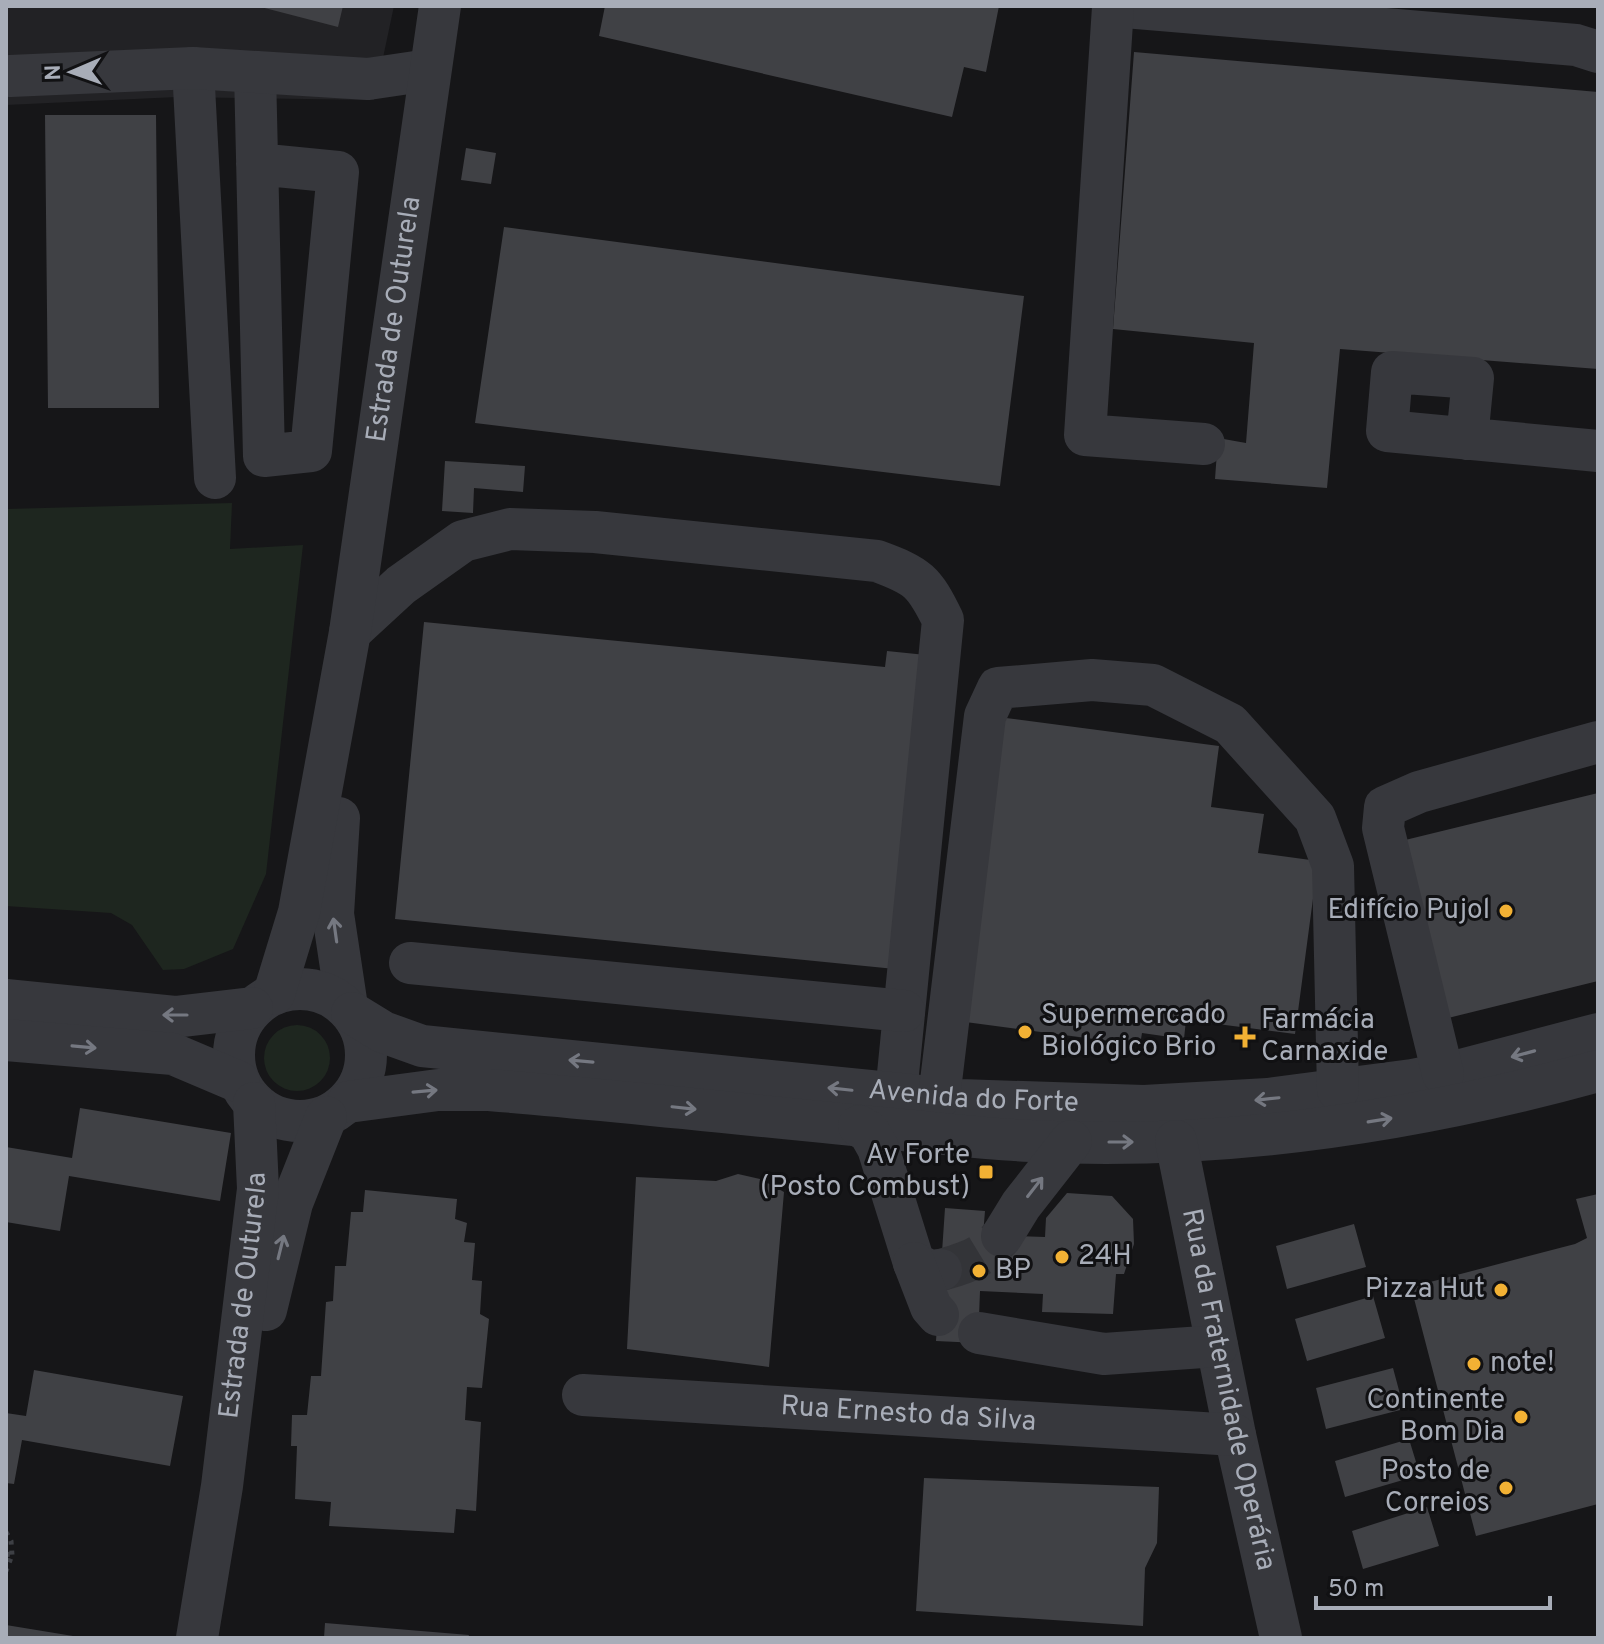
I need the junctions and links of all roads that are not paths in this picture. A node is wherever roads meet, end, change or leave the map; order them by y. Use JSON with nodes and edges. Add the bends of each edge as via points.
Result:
{"nodes":[{"id":1,"x":440,"y":6,"type":"edge"},
{"id":2,"x":1113,"y":6,"type":"edge"},
{"id":3,"x":1598,"y":52,"type":"edge"},
{"id":4,"x":193,"y":68,"type":"junction"},
{"id":5,"x":429,"y":70,"type":"junction"},
{"id":6,"x":255,"y":72,"type":"junction"},
{"id":7,"x":10,"y":76,"type":"dead end"},
{"id":8,"x":257,"y":164,"type":"junction"},
{"id":9,"x":1467,"y":439,"type":"dead end"},
{"id":10,"x":1204,"y":444,"type":"dead end"},
{"id":11,"x":1598,"y":451,"type":"edge"},
{"id":12,"x":215,"y":478,"type":"dead end"},
{"id":13,"x":350,"y":632,"type":"junction"},
{"id":14,"x":1598,"y":742,"type":"edge"},
{"id":15,"x":410,"y":963,"type":"dead end"},
{"id":16,"x":6,"y":1000,"type":"edge"},
{"id":17,"x":263,"y":1001,"type":"junction"},
{"id":18,"x":349,"y":1010,"type":"junction"},
{"id":19,"x":904,"y":1011,"type":"junction"},
{"id":20,"x":1598,"y":1034,"type":"edge"},
{"id":21,"x":6,"y":1040,"type":"edge"},
{"id":22,"x":1598,"y":1071,"type":"edge"},
{"id":23,"x":1443,"y":1074,"type":"junction"},
{"id":24,"x":1338,"y":1090,"type":"junction"},
{"id":25,"x":247,"y":1093,"type":"junction"},
{"id":26,"x":896,"y":1094,"type":"junction"},
{"id":27,"x":939,"y":1098,"type":"junction"},
{"id":28,"x":337,"y":1109,"type":"junction"},
{"id":29,"x":859,"y":1126,"type":"junction"},
{"id":30,"x":1071,"y":1141,"type":"junction"},
{"id":31,"x":1176,"y":1141,"type":"junction"},
{"id":32,"x":1002,"y":1236,"type":"tunnel mouth"},
{"id":33,"x":938,"y":1315,"type":"dead end"},
{"id":34,"x":979,"y":1333,"type":"dead end"},
{"id":35,"x":1217,"y":1346,"type":"junction"},
{"id":36,"x":583,"y":1395,"type":"dead end"},
{"id":37,"x":1235,"y":1435,"type":"junction"},
{"id":38,"x":222,"y":1486,"type":"junction"},
{"id":39,"x":197,"y":1638,"type":"edge"},
{"id":40,"x":1281,"y":1638,"type":"edge"}],
"edges":[{"from":1,"to":5,"type":"street","name":"Estrada de Outurela"},
{"from":2,"to":3,"type":"street","via":[[1576,45]]},
{"from":2,"to":10,"type":"street","via":[[1085,435]]},
{"from":4,"to":6,"type":"street"},
{"from":4,"to":7,"type":"street"},
{"from":4,"to":12,"type":"street"},
{"from":5,"to":6,"type":"street","via":[[368,79]]},
{"from":5,"to":13,"type":"street","name":"Estrada de Outurela"},
{"from":6,"to":8,"type":"street"},
{"from":8,"to":8,"type":"street","via":[[258,210],[264,456],[311,451],[338,172]]},
{"from":9,"to":11,"type":"street"},
{"from":13,"to":17,"type":"street","name":"Estrada de Outurela","via":[[299,912]]},
{"from":18,"to":13,"type":"street","name":"Estrada de Outurela","one_way":true,"via":[[333,914]]},
{"from":13,"to":19,"type":"street","via":[[401,585],[463,541],[510,529],[595,532],[877,561],[909,573],[928,590],[943,620]]},
{"from":14,"to":23,"type":"street","via":[[1419,792],[1385,807],[1383,828]]},
{"from":15,"to":19,"type":"street"},
{"from":17,"to":16,"type":"street","one_way":true,"via":[[175,1017]]},
{"from":17,"to":18,"type":"street","via":[[293,989],[312,990]]},
{"from":17,"to":25,"type":"street","via":[[241,1025],[235,1043],[234,1063]]},
{"from":26,"to":18,"type":"street","name":"Avenida do Forte","one_way":true,"via":[[422,1046],[383,1032]]},
{"from":18,"to":28,"type":"street","via":[[362,1030],[365,1068],[359,1086]]},
{"from":19,"to":26,"type":"street"},
{"from":20,"to":23,"type":"street","name":"Avenida do Forte","one_way":true},
{"from":21,"to":25,"type":"street","one_way":true,"via":[[173,1054]]},
{"from":31,"to":22,"type":"street","name":"Avenida do Forte","one_way":true,"via":[[1383,1120]]},
{"from":23,"to":24,"type":"street","name":"Avenida do Forte"},
{"from":24,"to":27,"type":"street","name":"Avenida do Forte","one_way":true,"via":[[1222,1104],[1144,1106]]},
{"from":24,"to":27,"type":"street","via":[[1333,866],[1315,818],[1230,724],[1153,685],[1092,680],[998,688],[985,716]]},
{"from":25,"to":28,"type":"street","via":[[270,1115],[288,1121],[308,1122]]},
{"from":25,"to":38,"type":"street","name":"Estrada de Outurela","via":[[258,1189]]},
{"from":26,"to":27,"type":"street","name":"Avenida do Forte"},
{"from":28,"to":29,"type":"street","name":"Avenida do Forte","one_way":true,"via":[[422,1091],[489,1090]]},
{"from":38,"to":28,"type":"street","name":"Estrada de Outurela","one_way":true,"via":[[292,1203]]},
{"from":29,"to":30,"type":"street","name":"Avenida do Forte"},
{"from":29,"to":33,"type":"street","via":[[878,1148],[927,1267],[931,1307]]},
{"from":30,"to":31,"type":"street","name":"Avenida do Forte","one_way":true},
{"from":32,"to":30,"type":"street","one_way":true},
{"from":31,"to":35,"type":"street","name":"Rua da Fraternidade Operária"},
{"from":34,"to":35,"type":"street","via":[[1104,1354]]},
{"from":35,"to":37,"type":"street","name":"Rua da Fraternidade Operária"},
{"from":36,"to":37,"type":"street","name":"Rua Ernesto da Silva"},
{"from":37,"to":40,"type":"street","name":"Rua da Fraternidade Operária"},
{"from":38,"to":39,"type":"street","name":"Estrada de Outurela"}]}
